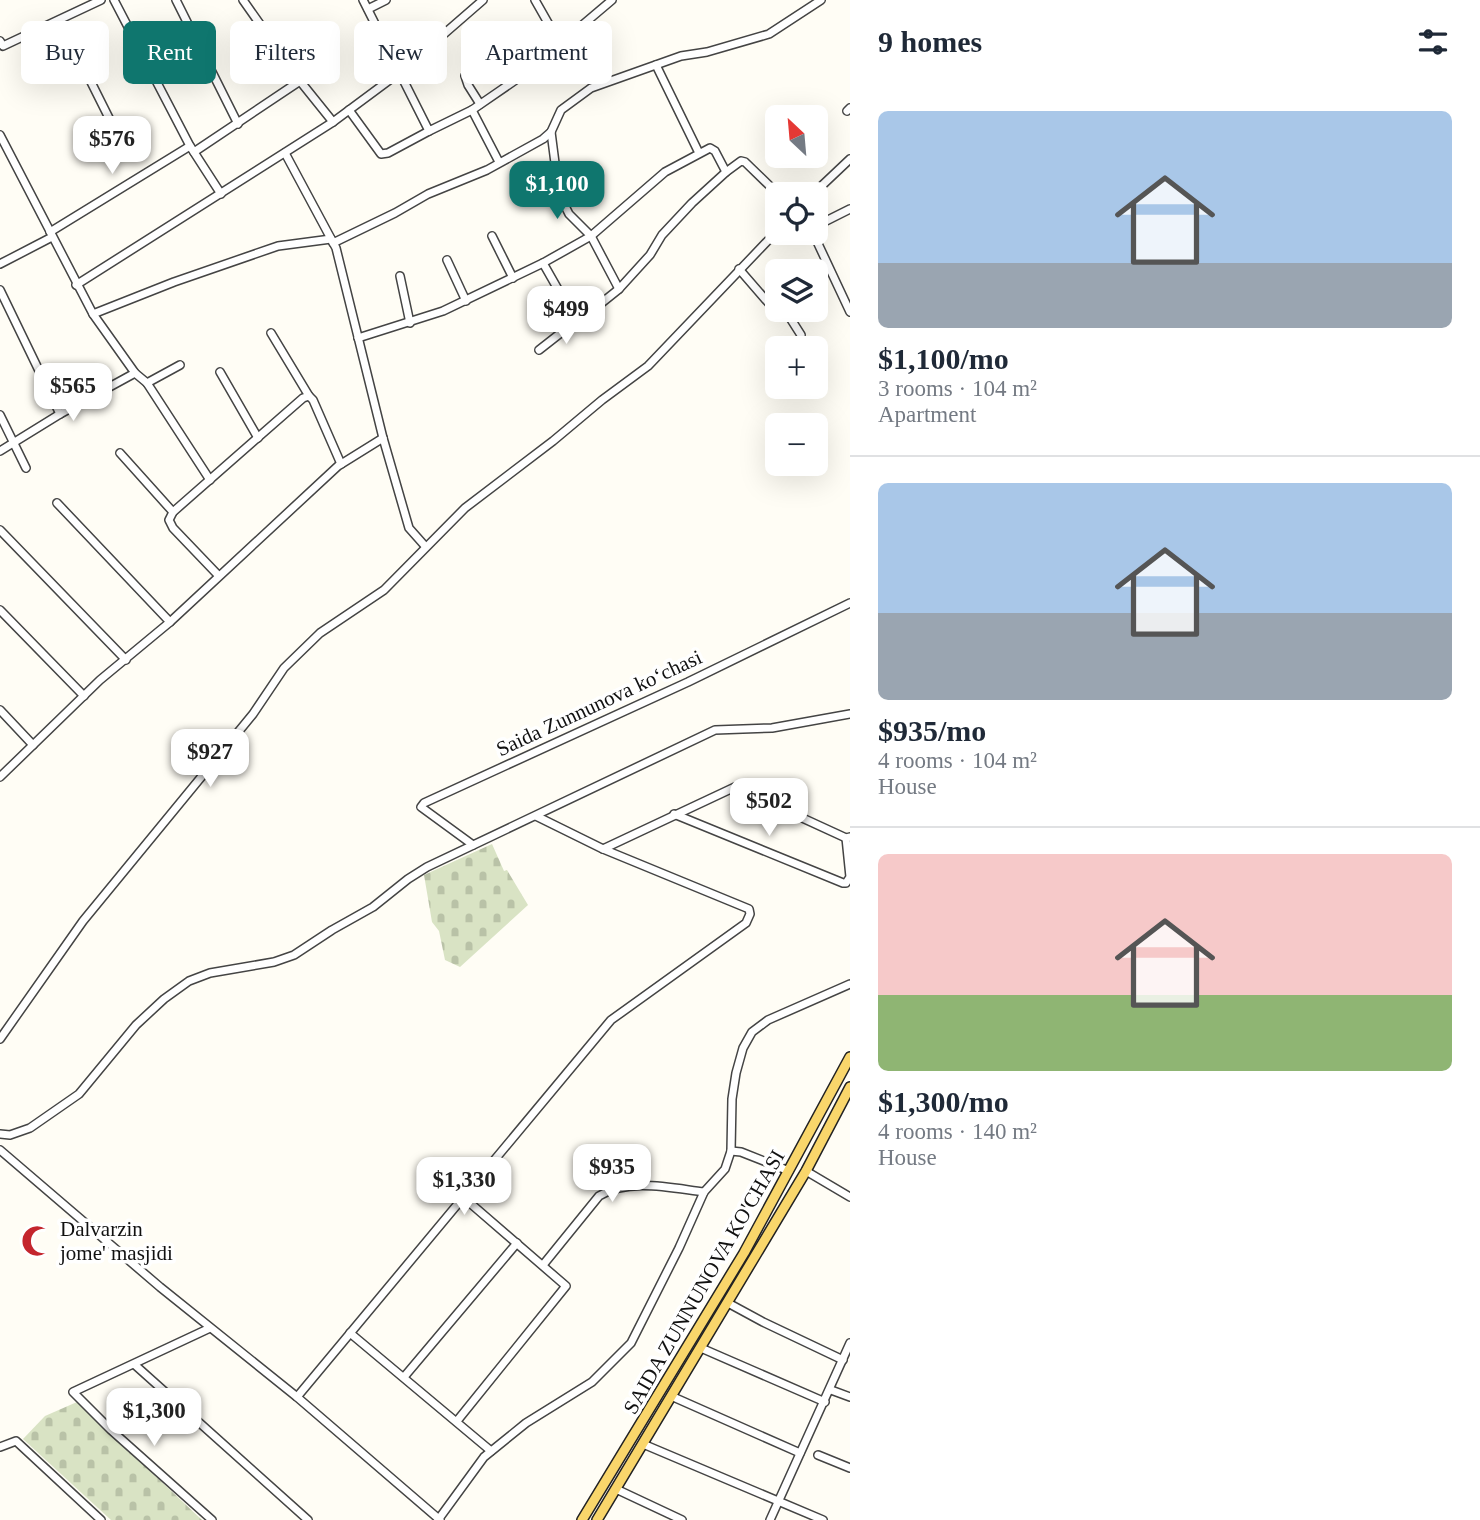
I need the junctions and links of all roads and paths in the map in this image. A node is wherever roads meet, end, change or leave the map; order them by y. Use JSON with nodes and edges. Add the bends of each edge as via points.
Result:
{"nodes":[{"id":1,"x":101,"y":0,"type":"edge"},
{"id":2,"x":114,"y":0,"type":"edge"},
{"id":3,"x":176,"y":0,"type":"edge"},
{"id":4,"x":243,"y":0,"type":"edge"},
{"id":5,"x":363,"y":0,"type":"edge"},
{"id":6,"x":386,"y":0,"type":"edge"},
{"id":7,"x":483,"y":0,"type":"edge"},
{"id":8,"x":535,"y":0,"type":"edge"},
{"id":9,"x":612,"y":0,"type":"edge"},
{"id":10,"x":821,"y":0,"type":"edge"},
{"id":11,"x":368,"y":9,"type":"junction"},
{"id":12,"x":60,"y":20,"type":"junction"},
{"id":13,"x":258,"y":21,"type":"edge"},
{"id":14,"x":374,"y":21,"type":"edge"},
{"id":15,"x":546,"y":21,"type":"edge"},
{"id":16,"x":587,"y":21,"type":"edge"},
{"id":17,"x":447,"y":31,"type":"edge"},
{"id":18,"x":0,"y":41,"type":"edge"},
{"id":19,"x":656,"y":65,"type":"junction"},
{"id":20,"x":296,"y":84,"type":"edge"},
{"id":21,"x":302,"y":84,"type":"edge"},
{"id":22,"x":384,"y":84,"type":"edge"},
{"id":23,"x":405,"y":84,"type":"edge"},
{"id":24,"x":468,"y":84,"type":"edge"},
{"id":25,"x":509,"y":84,"type":"edge"},
{"id":26,"x":480,"y":104,"type":"junction"},
{"id":27,"x":349,"y":110,"type":"junction"},
{"id":28,"x":472,"y":110,"type":"junction"},
{"id":29,"x":333,"y":122,"type":"junction"},
{"id":30,"x":238,"y":124,"type":"junction"},
{"id":31,"x":429,"y":131,"type":"junction"},
{"id":32,"x":551,"y":132,"type":"junction"},
{"id":33,"x":0,"y":135,"type":"edge"},
{"id":34,"x":123,"y":146,"type":"dead end"},
{"id":35,"x":192,"y":149,"type":"junction"},
{"id":36,"x":285,"y":153,"type":"junction"},
{"id":37,"x":699,"y":153,"type":"junction"},
{"id":38,"x":850,"y":159,"type":"edge"},
{"id":39,"x":499,"y":162,"type":"junction"},
{"id":40,"x":726,"y":172,"type":"junction"},
{"id":41,"x":765,"y":182,"type":"edge"},
{"id":42,"x":826,"y":182,"type":"edge"},
{"id":43,"x":221,"y":194,"type":"junction"},
{"id":44,"x":850,"y":209,"type":"edge"},
{"id":45,"x":828,"y":220,"type":"edge"},
{"id":46,"x":51,"y":235,"type":"junction"},
{"id":47,"x":492,"y":236,"type":"dead end"},
{"id":48,"x":592,"y":236,"type":"junction"},
{"id":49,"x":332,"y":241,"type":"junction"},
{"id":50,"x":765,"y":243,"type":"edge"},
{"id":51,"x":819,"y":245,"type":"edge"},
{"id":52,"x":447,"y":260,"type":"dead end"},
{"id":53,"x":543,"y":263,"type":"junction"},
{"id":54,"x":0,"y":264,"type":"edge"},
{"id":55,"x":739,"y":269,"type":"junction"},
{"id":56,"x":400,"y":276,"type":"dead end"},
{"id":57,"x":513,"y":278,"type":"junction"},
{"id":58,"x":76,"y":285,"type":"junction"},
{"id":59,"x":619,"y":289,"type":"junction"},
{"id":60,"x":0,"y":290,"type":"edge"},
{"id":61,"x":765,"y":299,"type":"edge"},
{"id":62,"x":466,"y":301,"type":"junction"},
{"id":63,"x":594,"y":309,"type":"dead end"},
{"id":64,"x":850,"y":312,"type":"edge"},
{"id":65,"x":93,"y":314,"type":"junction"},
{"id":66,"x":793,"y":322,"type":"edge"},
{"id":67,"x":410,"y":323,"type":"junction"},
{"id":68,"x":271,"y":333,"type":"dead end"},
{"id":69,"x":801,"y":335,"type":"dead end"},
{"id":70,"x":358,"y":338,"type":"junction"},
{"id":71,"x":539,"y":350,"type":"dead end"},
{"id":72,"x":180,"y":365,"type":"dead end"},
{"id":73,"x":220,"y":372,"type":"dead end"},
{"id":74,"x":135,"y":373,"type":"junction"},
{"id":75,"x":147,"y":383,"type":"junction"},
{"id":76,"x":309,"y":396,"type":"junction"},
{"id":77,"x":60,"y":414,"type":"junction"},
{"id":78,"x":0,"y":415,"type":"edge"},
{"id":79,"x":258,"y":438,"type":"junction"},
{"id":80,"x":383,"y":438,"type":"junction"},
{"id":81,"x":14,"y":444,"type":"junction"},
{"id":82,"x":0,"y":451,"type":"edge"},
{"id":83,"x":120,"y":453,"type":"dead end"},
{"id":84,"x":341,"y":464,"type":"junction"},
{"id":85,"x":26,"y":468,"type":"dead end"},
{"id":86,"x":209,"y":480,"type":"junction"},
{"id":87,"x":57,"y":503,"type":"dead end"},
{"id":88,"x":173,"y":512,"type":"junction"},
{"id":89,"x":0,"y":530,"type":"edge"},
{"id":90,"x":425,"y":547,"type":"junction"},
{"id":91,"x":218,"y":575,"type":"junction"},
{"id":92,"x":850,"y":603,"type":"edge"},
{"id":93,"x":0,"y":610,"type":"edge"},
{"id":94,"x":170,"y":622,"type":"junction"},
{"id":95,"x":126,"y":660,"type":"junction"},
{"id":96,"x":84,"y":696,"type":"junction"},
{"id":97,"x":0,"y":710,"type":"edge"},
{"id":98,"x":850,"y":714,"type":"edge"},
{"id":99,"x":33,"y":745,"type":"junction"},
{"id":100,"x":0,"y":777,"type":"edge"},
{"id":101,"x":674,"y":814,"type":"junction"},
{"id":102,"x":536,"y":816,"type":"junction"},
{"id":103,"x":848,"y":837,"type":"edge"},
{"id":104,"x":473,"y":845,"type":"junction"},
{"id":105,"x":603,"y":849,"type":"junction"},
{"id":106,"x":850,"y":984,"type":"edge"},
{"id":107,"x":0,"y":1039,"type":"edge"},
{"id":108,"x":850,"y":1057,"type":"edge"},
{"id":109,"x":850,"y":1087,"type":"edge"},
{"id":110,"x":0,"y":1134,"type":"edge"},
{"id":111,"x":0,"y":1150,"type":"edge"},
{"id":112,"x":731,"y":1151,"type":"junction"},
{"id":113,"x":789,"y":1171,"type":"junction"},
{"id":114,"x":806,"y":1171,"type":"junction"},
{"id":115,"x":704,"y":1192,"type":"junction"},
{"id":116,"x":850,"y":1196,"type":"edge"},
{"id":117,"x":463,"y":1197,"type":"junction"},
{"id":118,"x":517,"y":1243,"type":"junction"},
{"id":119,"x":543,"y":1265,"type":"junction"},
{"id":120,"x":728,"y":1303,"type":"junction"},
{"id":121,"x":209,"y":1328,"type":"junction"},
{"id":122,"x":350,"y":1333,"type":"junction"},
{"id":123,"x":850,"y":1343,"type":"edge"},
{"id":124,"x":701,"y":1348,"type":"junction"},
{"id":125,"x":843,"y":1360,"type":"junction"},
{"id":126,"x":135,"y":1365,"type":"junction"},
{"id":127,"x":404,"y":1377,"type":"junction"},
{"id":128,"x":831,"y":1390,"type":"junction"},
{"id":129,"x":671,"y":1396,"type":"junction"},
{"id":130,"x":297,"y":1397,"type":"junction"},
{"id":131,"x":850,"y":1397,"type":"edge"},
{"id":132,"x":825,"y":1402,"type":"junction"},
{"id":133,"x":457,"y":1421,"type":"junction"},
{"id":134,"x":643,"y":1444,"type":"junction"},
{"id":135,"x":0,"y":1447,"type":"edge"},
{"id":136,"x":491,"y":1451,"type":"junction"},
{"id":137,"x":800,"y":1452,"type":"junction"},
{"id":138,"x":818,"y":1455,"type":"dead end"},
{"id":139,"x":850,"y":1468,"type":"edge"},
{"id":140,"x":615,"y":1489,"type":"junction"},
{"id":141,"x":778,"y":1502,"type":"junction"},
{"id":142,"x":101,"y":1520,"type":"edge"},
{"id":143,"x":212,"y":1520,"type":"edge"},
{"id":144,"x":308,"y":1520,"type":"edge"},
{"id":145,"x":439,"y":1520,"type":"edge"},
{"id":146,"x":582,"y":1520,"type":"edge"},
{"id":147,"x":597,"y":1520,"type":"edge"},
{"id":148,"x":682,"y":1520,"type":"edge"},
{"id":149,"x":770,"y":1520,"type":"edge"},
{"id":150,"x":823,"y":1520,"type":"edge"}],
"edges":[{"from":1,"to":12,"type":"street"},
{"from":2,"to":35,"type":"street"},
{"from":3,"to":30,"type":"street"},
{"from":4,"to":13,"type":"street"},
{"from":5,"to":11,"type":"street"},
{"from":6,"to":11,"type":"street"},
{"from":7,"to":17,"type":"street"},
{"from":8,"to":15,"type":"street"},
{"from":9,"to":16,"type":"street"},
{"from":10,"to":19,"type":"street","via":[[769,34]]},
{"from":11,"to":14,"type":"street"},
{"from":12,"to":18,"type":"street","via":[[3,46]]},
{"from":12,"to":34,"type":"street"},
{"from":19,"to":32,"type":"street","via":[[591,88],[561,110]]},
{"from":19,"to":37,"type":"street"},
{"from":20,"to":30,"type":"street"},
{"from":21,"to":29,"type":"street"},
{"from":22,"to":27,"type":"street"},
{"from":23,"to":31,"type":"street"},
{"from":24,"to":26,"type":"street"},
{"from":25,"to":26,"type":"street"},
{"from":26,"to":28,"type":"street"},
{"from":27,"to":29,"type":"street"},
{"from":27,"to":31,"type":"street","via":[[381,154]]},
{"from":28,"to":31,"type":"street"},
{"from":28,"to":39,"type":"street"},
{"from":29,"to":36,"type":"street"},
{"from":30,"to":35,"type":"street"},
{"from":32,"to":39,"type":"street"},
{"from":32,"to":48,"type":"street","via":[[559,194],[569,214]]},
{"from":33,"to":46,"type":"street"},
{"from":35,"to":43,"type":"street"},
{"from":35,"to":46,"type":"street"},
{"from":36,"to":43,"type":"street"},
{"from":36,"to":49,"type":"street"},
{"from":37,"to":40,"type":"street","via":[[710,148],[715,151]]},
{"from":37,"to":48,"type":"street","via":[[665,172]]},
{"from":38,"to":42,"type":"street"},
{"from":39,"to":49,"type":"street"},
{"from":40,"to":41,"type":"street","via":[[743,161]]},
{"from":40,"to":59,"type":"street","via":[[662,235]]},
{"from":43,"to":58,"type":"street"},
{"from":44,"to":45,"type":"street"},
{"from":46,"to":54,"type":"street"},
{"from":46,"to":58,"type":"street"},
{"from":47,"to":57,"type":"street"},
{"from":48,"to":53,"type":"street"},
{"from":48,"to":59,"type":"street"},
{"from":49,"to":65,"type":"street","via":[[278,246]]},
{"from":49,"to":70,"type":"street"},
{"from":50,"to":55,"type":"street"},
{"from":51,"to":64,"type":"street"},
{"from":52,"to":62,"type":"street"},
{"from":53,"to":57,"type":"street"},
{"from":53,"to":71,"type":"street","via":[[576,321]]},
{"from":55,"to":61,"type":"street"},
{"from":55,"to":90,"type":"street","via":[[648,366],[506,475]]},
{"from":56,"to":67,"type":"street"},
{"from":57,"to":62,"type":"street"},
{"from":58,"to":65,"type":"street"},
{"from":59,"to":63,"type":"street"},
{"from":60,"to":77,"type":"street"},
{"from":62,"to":67,"type":"street"},
{"from":65,"to":74,"type":"street"},
{"from":66,"to":69,"type":"street"},
{"from":67,"to":70,"type":"street"},
{"from":68,"to":76,"type":"street"},
{"from":70,"to":80,"type":"street"},
{"from":72,"to":75,"type":"street"},
{"from":73,"to":79,"type":"street"},
{"from":74,"to":75,"type":"street"},
{"from":74,"to":77,"type":"street"},
{"from":75,"to":86,"type":"street"},
{"from":76,"to":79,"type":"street"},
{"from":76,"to":84,"type":"street"},
{"from":77,"to":81,"type":"street"},
{"from":78,"to":81,"type":"street"},
{"from":79,"to":86,"type":"street"},
{"from":80,"to":84,"type":"street"},
{"from":80,"to":90,"type":"street","via":[[409,528]]},
{"from":81,"to":82,"type":"street"},
{"from":81,"to":85,"type":"street"},
{"from":83,"to":88,"type":"street"},
{"from":84,"to":91,"type":"street"},
{"from":86,"to":88,"type":"street"},
{"from":87,"to":94,"type":"street"},
{"from":88,"to":91,"type":"street","via":[[169,520],[173,528]]},
{"from":89,"to":95,"type":"street"},
{"from":90,"to":107,"type":"street","via":[[384,590],[320,633],[284,668],[253,714],[83,921]]},
{"from":91,"to":94,"type":"street"},
{"from":92,"to":104,"type":"street","name":"Saida Zunnunova koʻchasi","via":[[424,803],[421,807]]},
{"from":93,"to":96,"type":"street"},
{"from":94,"to":95,"type":"street"},
{"from":95,"to":96,"type":"street"},
{"from":96,"to":99,"type":"street"},
{"from":97,"to":99,"type":"street"},
{"from":98,"to":102,"type":"street","via":[[772,728],[715,730]]},
{"from":99,"to":100,"type":"street"},
{"from":101,"to":103,"type":"street","via":[[735,787]]},
{"from":101,"to":103,"type":"street","via":[[843,883],[849,877]]},
{"from":101,"to":105,"type":"street"},
{"from":102,"to":104,"type":"street"},
{"from":102,"to":105,"type":"street"},
{"from":104,"to":110,"type":"street","via":[[408,878],[373,908],[294,955],[189,981],[136,1025],[79,1094],[30,1128]]},
{"from":105,"to":117,"type":"street","via":[[749,909],[749,919],[611,1020]]},
{"from":106,"to":112,"type":"street","via":[[768,1020],[752,1032],[734,1086]]},
{"from":108,"to":113,"type":"main road","name":"SAIDA ZUNNUNOVA KO'CHASI"},
{"from":109,"to":114,"type":"main road","name":"SAIDA ZUNNUNOVA KO'CHASI"},
{"from":111,"to":121,"type":"street"},
{"from":112,"to":113,"type":"street"},
{"from":112,"to":115,"type":"street","via":[[725,1169]]},
{"from":113,"to":146,"type":"main road","name":"SAIDA ZUNNUNOVA KO'CHASI"},
{"from":114,"to":116,"type":"street"},
{"from":114,"to":120,"type":"main road","name":"SAIDA ZUNNUNOVA KO'CHASI"},
{"from":115,"to":119,"type":"street","via":[[660,1186],[608,1190]]},
{"from":115,"to":136,"type":"street","via":[[631,1343],[592,1382]]},
{"from":117,"to":118,"type":"street"},
{"from":117,"to":122,"type":"street"},
{"from":118,"to":119,"type":"street"},
{"from":118,"to":127,"type":"street"},
{"from":119,"to":133,"type":"street","via":[[566,1286]]},
{"from":120,"to":124,"type":"main road","name":"SAIDA ZUNNUNOVA KO'CHASI"},
{"from":120,"to":125,"type":"street"},
{"from":121,"to":126,"type":"street"},
{"from":121,"to":130,"type":"street"},
{"from":122,"to":127,"type":"street"},
{"from":122,"to":130,"type":"street"},
{"from":123,"to":125,"type":"street"},
{"from":124,"to":129,"type":"main road","name":"SAIDA ZUNNUNOVA KO'CHASI"},
{"from":124,"to":132,"type":"street"},
{"from":125,"to":128,"type":"street"},
{"from":126,"to":143,"type":"street","via":[[73,1392]]},
{"from":126,"to":144,"type":"street"},
{"from":127,"to":133,"type":"street"},
{"from":128,"to":131,"type":"street"},
{"from":128,"to":132,"type":"street"},
{"from":129,"to":134,"type":"main road","name":"SAIDA ZUNNUNOVA KO'CHASI"},
{"from":129,"to":137,"type":"street"},
{"from":130,"to":145,"type":"street"},
{"from":132,"to":137,"type":"street"},
{"from":133,"to":136,"type":"street"},
{"from":134,"to":140,"type":"main road","name":"SAIDA ZUNNUNOVA KO'CHASI"},
{"from":134,"to":141,"type":"street"},
{"from":135,"to":142,"type":"street","via":[[16,1441]]},
{"from":136,"to":145,"type":"street"},
{"from":137,"to":141,"type":"street"},
{"from":138,"to":139,"type":"street"},
{"from":140,"to":147,"type":"main road","name":"SAIDA ZUNNUNOVA KO'CHASI"},
{"from":140,"to":148,"type":"street"},
{"from":141,"to":149,"type":"street"},
{"from":141,"to":150,"type":"street"}]}
